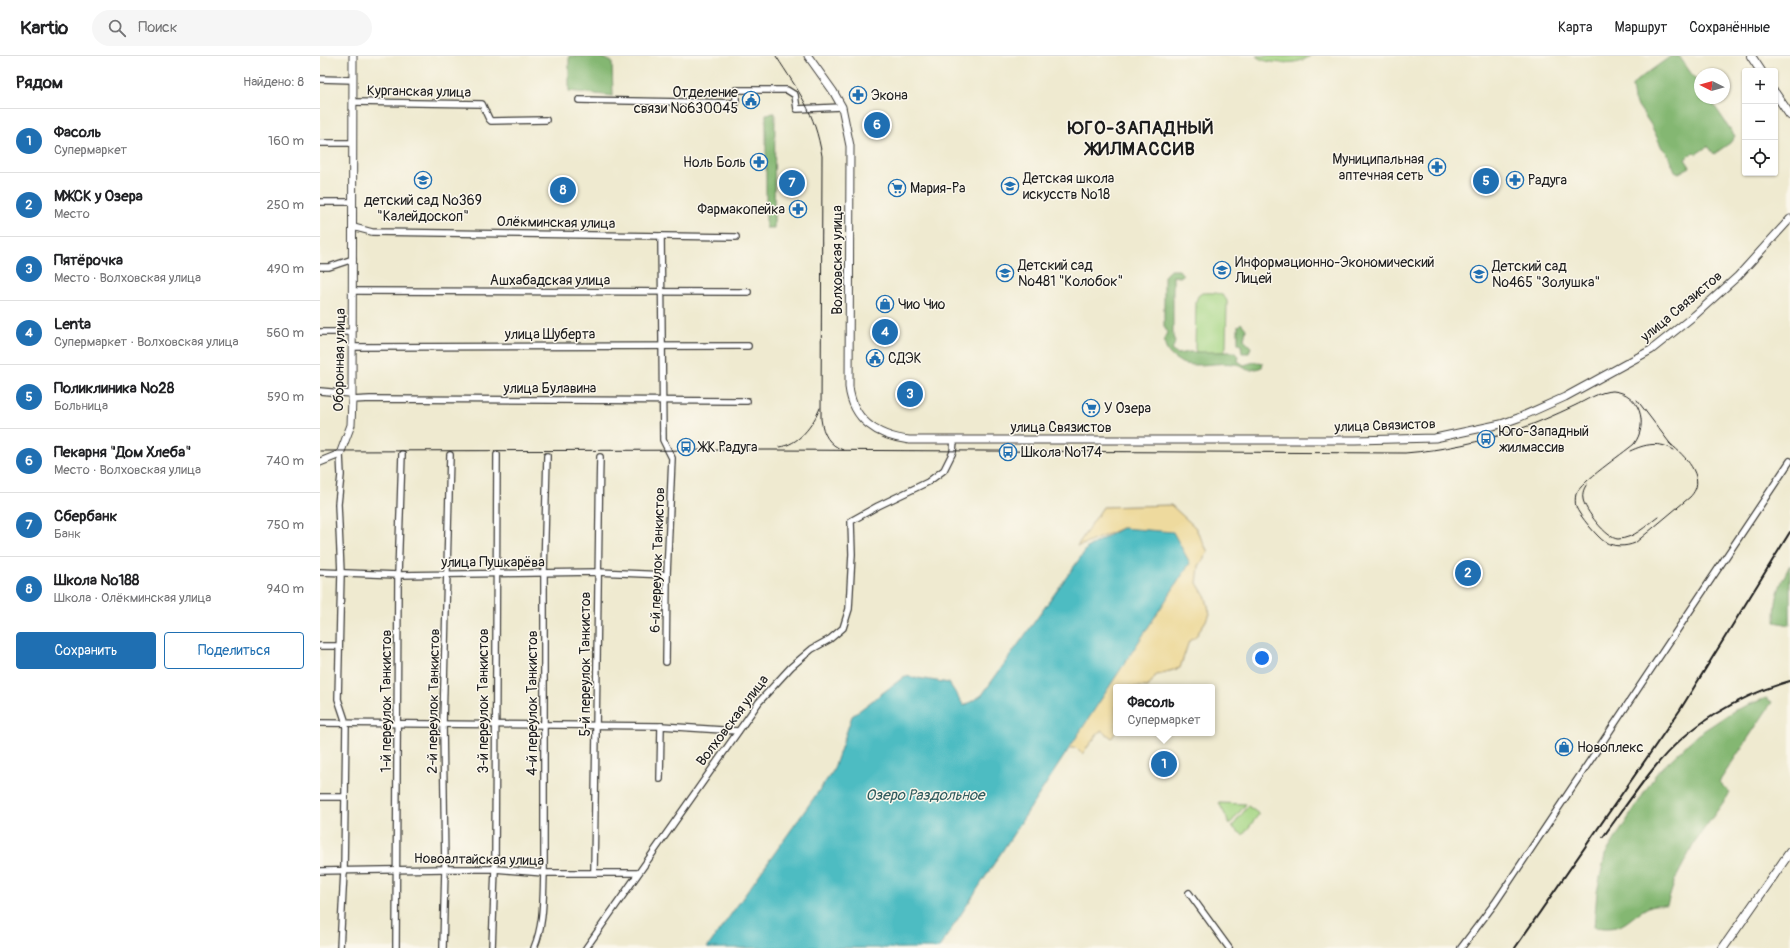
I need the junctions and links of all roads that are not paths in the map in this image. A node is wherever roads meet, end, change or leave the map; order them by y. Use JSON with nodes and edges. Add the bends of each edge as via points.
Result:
{"nodes":[{"id":1,"x":353,"y":56,"type":"edge"},
{"id":2,"x":808,"y":56,"type":"edge"},
{"id":3,"x":1751,"y":56,"type":"edge"},
{"id":4,"x":1759,"y":68,"type":"edge"},
{"id":5,"x":320,"y":79,"type":"edge"},
{"id":6,"x":353,"y":80,"type":"junction"},
{"id":7,"x":1778,"y":97,"type":"edge"},
{"id":8,"x":579,"y":100,"type":"dead end"},
{"id":9,"x":353,"y":102,"type":"junction"},
{"id":10,"x":842,"y":107,"type":"junction"},
{"id":11,"x":1790,"y":115,"type":"edge"},
{"id":12,"x":546,"y":120,"type":"dead end"},
{"id":13,"x":320,"y":143,"type":"edge"},
{"id":14,"x":353,"y":143,"type":"junction"},
{"id":15,"x":320,"y":202,"type":"edge"},
{"id":16,"x":353,"y":202,"type":"junction"},
{"id":17,"x":1790,"y":219,"type":"edge"},
{"id":18,"x":353,"y":227,"type":"junction"},
{"id":19,"x":661,"y":236,"type":"junction"},
{"id":20,"x":736,"y":237,"type":"dead end"},
{"id":21,"x":353,"y":259,"type":"junction"},
{"id":22,"x":320,"y":267,"type":"edge"},
{"id":23,"x":353,"y":291,"type":"junction"},
{"id":24,"x":662,"y":292,"type":"junction"},
{"id":25,"x":748,"y":292,"type":"dead end"},
{"id":26,"x":320,"y":332,"type":"edge"},
{"id":27,"x":352,"y":332,"type":"junction"},
{"id":28,"x":662,"y":345,"type":"junction"},
{"id":29,"x":748,"y":346,"type":"dead end"},
{"id":30,"x":352,"y":347,"type":"junction"},
{"id":31,"x":320,"y":391,"type":"edge"},
{"id":32,"x":352,"y":397,"type":"junction"},
{"id":33,"x":662,"y":400,"type":"junction"},
{"id":34,"x":747,"y":401,"type":"dead end"},
{"id":35,"x":909,"y":440,"type":"joint"},
{"id":36,"x":954,"y":440,"type":"junction"},
{"id":37,"x":340,"y":454,"type":"junction"},
{"id":38,"x":402,"y":454,"type":"dead end"},
{"id":39,"x":450,"y":455,"type":"dead end"},
{"id":40,"x":497,"y":455,"type":"dead end"},
{"id":41,"x":547,"y":456,"type":"dead end"},
{"id":42,"x":600,"y":457,"type":"dead end"},
{"id":43,"x":1790,"y":461,"type":"edge"},
{"id":44,"x":320,"y":462,"type":"edge"},
{"id":45,"x":320,"y":572,"type":"edge"},
{"id":46,"x":597,"y":572,"type":"junction"},
{"id":47,"x":341,"y":573,"type":"junction"},
{"id":48,"x":398,"y":574,"type":"junction"},
{"id":49,"x":448,"y":574,"type":"junction"},
{"id":50,"x":496,"y":574,"type":"junction"},
{"id":51,"x":544,"y":574,"type":"junction"},
{"id":52,"x":666,"y":575,"type":"junction"},
{"id":53,"x":320,"y":646,"type":"edge"},
{"id":54,"x":339,"y":646,"type":"junction"},
{"id":55,"x":666,"y":662,"type":"dead end"},
{"id":56,"x":320,"y":723,"type":"edge"},
{"id":57,"x":346,"y":723,"type":"junction"},
{"id":58,"x":398,"y":723,"type":"junction"},
{"id":59,"x":443,"y":724,"type":"junction"},
{"id":60,"x":495,"y":724,"type":"junction"},
{"id":61,"x":545,"y":724,"type":"junction"},
{"id":62,"x":598,"y":725,"type":"junction"},
{"id":63,"x":661,"y":726,"type":"junction"},
{"id":64,"x":738,"y":731,"type":"junction"},
{"id":65,"x":660,"y":779,"type":"dead end"},
{"id":66,"x":320,"y":797,"type":"edge"},
{"id":67,"x":345,"y":797,"type":"junction"},
{"id":68,"x":1790,"y":852,"type":"edge"},
{"id":69,"x":445,"y":869,"type":"junction"},
{"id":70,"x":495,"y":869,"type":"junction"},
{"id":71,"x":397,"y":870,"type":"junction"},
{"id":72,"x":320,"y":871,"type":"edge"},
{"id":73,"x":344,"y":871,"type":"junction"},
{"id":74,"x":594,"y":872,"type":"junction"},
{"id":75,"x":544,"y":873,"type":"junction"},
{"id":76,"x":637,"y":873,"type":"junction"},
{"id":77,"x":1189,"y":893,"type":"dead end"},
{"id":78,"x":340,"y":948,"type":"edge"},
{"id":79,"x":396,"y":948,"type":"edge"},
{"id":80,"x":443,"y":948,"type":"edge"},
{"id":81,"x":492,"y":948,"type":"edge"},
{"id":82,"x":534,"y":948,"type":"edge"},
{"id":83,"x":586,"y":948,"type":"edge"},
{"id":84,"x":1229,"y":948,"type":"edge"},
{"id":85,"x":1461,"y":948,"type":"edge"},
{"id":86,"x":1723,"y":948,"type":"edge"}],
"edges":[{"from":1,"to":6,"type":"main road","name":"Оборонная улица"},
{"from":2,"to":10,"type":"main road","name":"Волховская улица"},
{"from":3,"to":4,"type":"main road"},
{"from":5,"to":6,"type":"street"},
{"from":6,"to":9,"type":"main road","name":"Оборонная улица"},
{"from":7,"to":11,"type":"main road"},
{"from":8,"to":10,"type":"street","via":[[736,103],[736,90],[787,90],[794,94],[797,109]]},
{"from":9,"to":12,"type":"street","name":"Курганская улица","via":[[482,104],[491,121]]},
{"from":9,"to":14,"type":"main road","name":"Оборонная улица"},
{"from":10,"to":35,"type":"main road","name":"Волховская улица","via":[[848,132],[850,161],[850,398],[860,417],[874,428],[891,438]]},
{"from":13,"to":14,"type":"street"},
{"from":14,"to":16,"type":"main road","name":"Оборонная улица"},
{"from":15,"to":16,"type":"street"},
{"from":16,"to":18,"type":"main road","name":"Оборонная улица"},
{"from":17,"to":36,"type":"main road","name":"улица Связистов","via":[[1738,276],[1651,350],[1565,397],[1501,424],[1435,438]]},
{"from":18,"to":19,"type":"street","name":"Олёкминская улица","via":[[372,232]]},
{"from":18,"to":21,"type":"main road","name":"Оборонная улица"},
{"from":19,"to":20,"type":"street","name":"Олёкминская улица"},
{"from":19,"to":24,"type":"street"},
{"from":21,"to":22,"type":"street","via":[[329,267]]},
{"from":21,"to":23,"type":"main road","name":"Оборонная улица"},
{"from":23,"to":24,"type":"street","name":"Ашхабадская улица"},
{"from":23,"to":27,"type":"main road","name":"Оборонная улица"},
{"from":24,"to":25,"type":"street","name":"Ашхабадская улица"},
{"from":24,"to":28,"type":"street"},
{"from":26,"to":27,"type":"street"},
{"from":27,"to":30,"type":"main road","name":"Оборонная улица"},
{"from":28,"to":29,"type":"street","name":"улица Шуберта"},
{"from":28,"to":30,"type":"street","name":"улица Шуберта"},
{"from":28,"to":33,"type":"street"},
{"from":30,"to":32,"type":"main road","name":"Оборонная улица"},
{"from":31,"to":32,"type":"street","name":"улица Булавина"},
{"from":32,"to":33,"type":"street","name":"улица Булавина"},
{"from":32,"to":37,"type":"main road","name":"Оборонная улица","via":[[351,425]]},
{"from":33,"to":34,"type":"street","name":"улица Булавина"},
{"from":33,"to":52,"type":"street","name":"6-й переулок Танкистов","via":[[663,440],[672,458]]},
{"from":35,"to":36,"type":"main road","name":"улица Связистов"},
{"from":36,"to":64,"type":"street","name":"Волховская улица","via":[[953,452],[944,470],[928,482],[851,521],[849,609],[843,628],[791,666],[759,702]]},
{"from":37,"to":44,"type":"main road"},
{"from":37,"to":47,"type":"street","name":"Оборонная улица","via":[[342,475],[338,504]]},
{"from":38,"to":48,"type":"street","name":"1-й переулок Танкистов"},
{"from":39,"to":49,"type":"street","name":"2-й переулок Танкистов"},
{"from":40,"to":50,"type":"street","name":"3-й переулок Танкистов"},
{"from":41,"to":51,"type":"street","name":"4-й переулок Танкистов"},
{"from":42,"to":46,"type":"street","name":"5-й переулок Танкистов"},
{"from":43,"to":85,"type":"street","via":[[1495,904]]},
{"from":45,"to":47,"type":"street","name":"улица Пушкарёва"},
{"from":46,"to":51,"type":"street","name":"улица Пушкарёва"},
{"from":46,"to":52,"type":"street","name":"улица Пушкарёва"},
{"from":46,"to":62,"type":"street","name":"5-й переулок Танкистов"},
{"from":47,"to":48,"type":"street","name":"улица Пушкарёва"},
{"from":47,"to":54,"type":"street","name":"Оборонная улица"},
{"from":48,"to":49,"type":"street","name":"улица Пушкарёва"},
{"from":48,"to":58,"type":"street","name":"1-й переулок Танкистов"},
{"from":49,"to":50,"type":"street","name":"улица Пушкарёва"},
{"from":49,"to":59,"type":"street","name":"2-й переулок Танкистов"},
{"from":50,"to":51,"type":"street","name":"улица Пушкарёва"},
{"from":50,"to":60,"type":"street","name":"3-й переулок Танкистов"},
{"from":51,"to":61,"type":"street","name":"4-й переулок Танкистов"},
{"from":52,"to":55,"type":"street","name":"6-й переулок Танкистов"},
{"from":53,"to":54,"type":"street"},
{"from":54,"to":57,"type":"street","name":"Оборонная улица","via":[[338,699]]},
{"from":56,"to":57,"type":"street"},
{"from":57,"to":58,"type":"street"},
{"from":57,"to":67,"type":"street","name":"Оборонная улица"},
{"from":58,"to":59,"type":"street"},
{"from":58,"to":71,"type":"street","name":"1-й переулок Танкистов"},
{"from":59,"to":60,"type":"street"},
{"from":59,"to":69,"type":"street","name":"2-й переулок Танкистов"},
{"from":60,"to":61,"type":"street"},
{"from":60,"to":70,"type":"street","name":"3-й переулок Танкистов"},
{"from":61,"to":62,"type":"street"},
{"from":61,"to":75,"type":"street","name":"4-й переулок Танкистов"},
{"from":62,"to":63,"type":"street"},
{"from":62,"to":74,"type":"street","name":"5-й переулок Танкистов"},
{"from":63,"to":64,"type":"street"},
{"from":63,"to":65,"type":"street"},
{"from":64,"to":76,"type":"street","name":"Волховская улица"},
{"from":66,"to":67,"type":"street"},
{"from":67,"to":73,"type":"street","name":"Оборонная улица"},
{"from":68,"to":86,"type":"main road"},
{"from":69,"to":70,"type":"street","name":"Новоалтайская улица"},
{"from":69,"to":71,"type":"street","name":"Новоалтайская улица"},
{"from":69,"to":80,"type":"street","name":"2-й переулок Танкистов"},
{"from":70,"to":75,"type":"street","name":"Новоалтайская улица"},
{"from":70,"to":81,"type":"street","name":"3-й переулок Танкистов"},
{"from":71,"to":73,"type":"street","name":"Новоалтайская улица"},
{"from":71,"to":79,"type":"street","name":"1-й переулок Танкистов"},
{"from":72,"to":73,"type":"street","name":"Новоалтайская улица"},
{"from":73,"to":78,"type":"street","name":"Оборонная улица"},
{"from":74,"to":75,"type":"street","name":"Новоалтайская улица"},
{"from":74,"to":76,"type":"street","name":"Новоалтайская улица"},
{"from":75,"to":82,"type":"street","name":"4-й переулок Танкистов","via":[[542,917]]},
{"from":76,"to":83,"type":"street","name":"Волховская улица"},
{"from":77,"to":84,"type":"street"}]}
